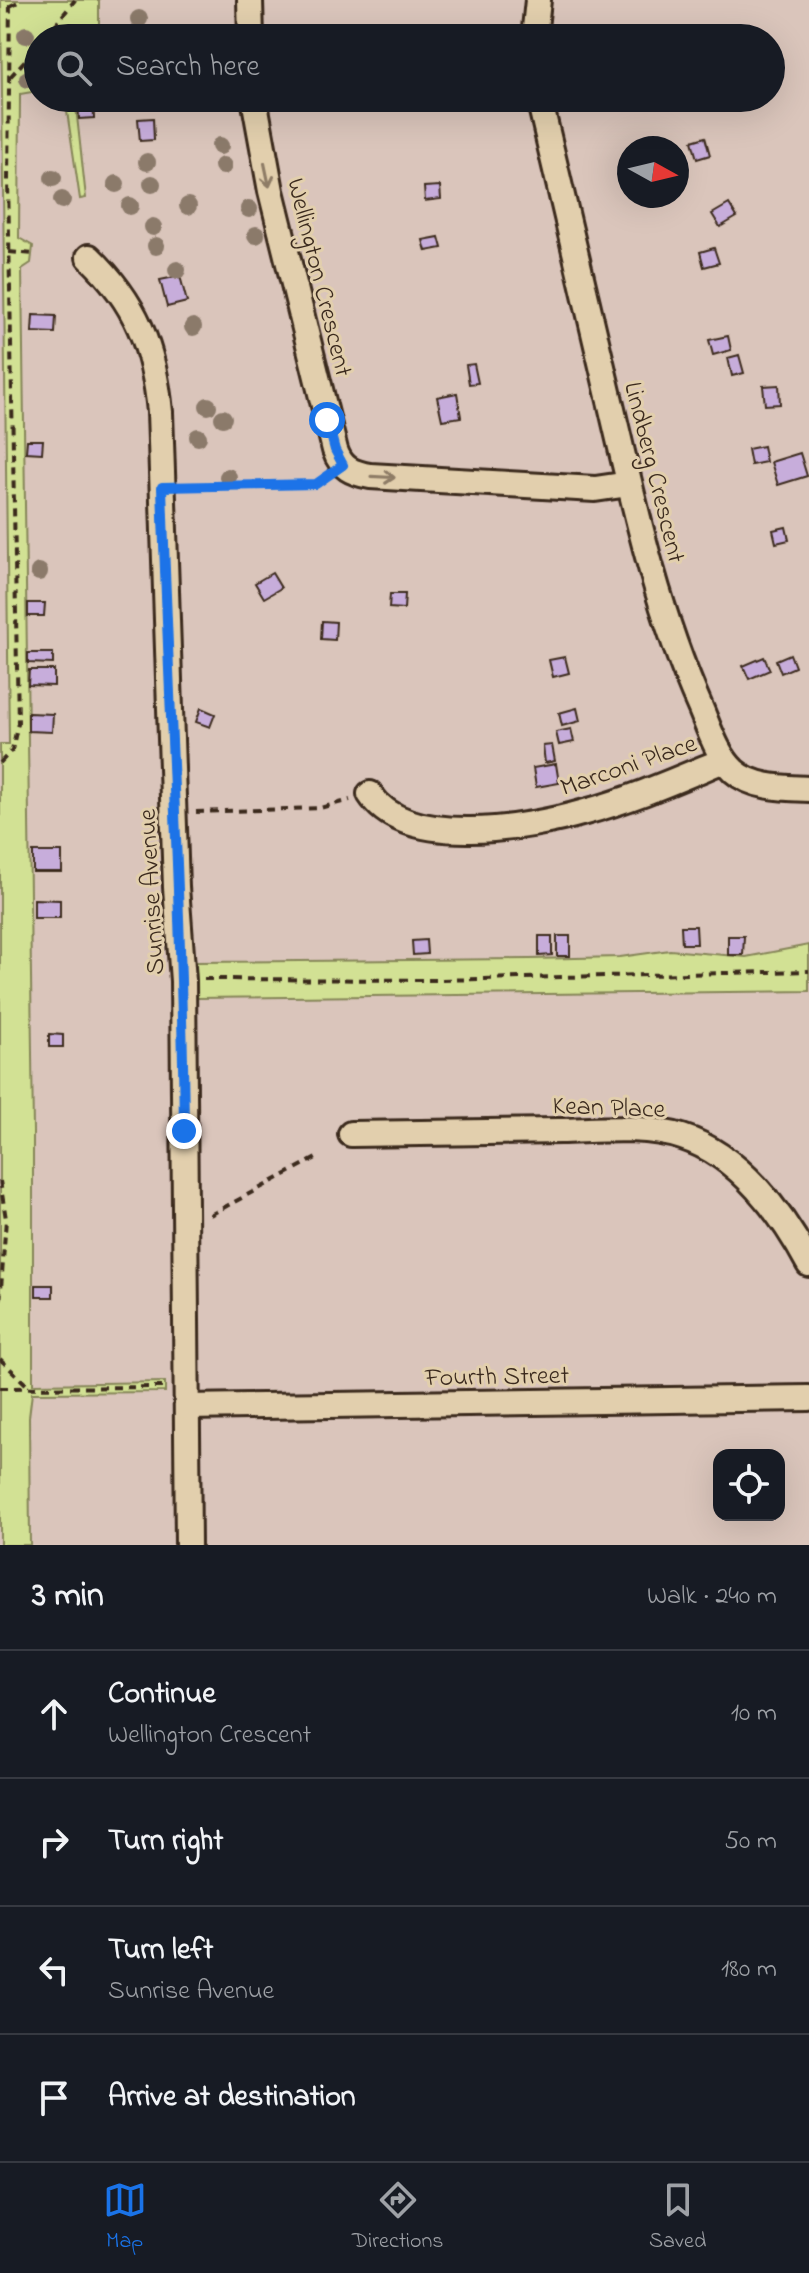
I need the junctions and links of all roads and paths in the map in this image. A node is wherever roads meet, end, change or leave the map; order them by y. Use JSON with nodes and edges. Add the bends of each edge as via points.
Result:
{"nodes":[{"id":1,"x":22,"y":0,"type":"edge"},
{"id":2,"x":75,"y":0,"type":"edge"},
{"id":3,"x":250,"y":0,"type":"edge"},
{"id":4,"x":538,"y":0,"type":"edge"},
{"id":5,"x":10,"y":3,"type":"edge"},
{"id":6,"x":56,"y":24,"type":"edge"},
{"id":7,"x":251,"y":24,"type":"edge"},
{"id":8,"x":535,"y":24,"type":"edge"},
{"id":9,"x":24,"y":62,"type":"edge"},
{"id":10,"x":10,"y":78,"type":"junction"},
{"id":11,"x":257,"y":112,"type":"edge"},
{"id":12,"x":542,"y":112,"type":"edge"},
{"id":13,"x":9,"y":252,"type":"junction"},
{"id":14,"x":34,"y":254,"type":"dead end"},
{"id":15,"x":89,"y":257,"type":"dead end"},
{"id":16,"x":343,"y":465,"type":"junction"},
{"id":17,"x":629,"y":484,"type":"junction"},
{"id":18,"x":162,"y":487,"type":"junction"},
{"id":19,"x":724,"y":760,"type":"junction"},
{"id":20,"x":0,"y":763,"type":"edge"},
{"id":21,"x":809,"y":789,"type":"edge"},
{"id":22,"x":370,"y":794,"type":"joint"},
{"id":23,"x":174,"y":812,"type":"junction"},
{"id":24,"x":809,"y":971,"type":"edge"},
{"id":25,"x":183,"y":981,"type":"junction"},
{"id":26,"x":351,"y":1134,"type":"dead end"},
{"id":27,"x":316,"y":1158,"type":"dead end"},
{"id":28,"x":0,"y":1181,"type":"edge"},
{"id":29,"x":184,"y":1221,"type":"junction"},
{"id":30,"x":809,"y":1264,"type":"edge"},
{"id":31,"x":0,"y":1303,"type":"edge"},
{"id":32,"x":0,"y":1359,"type":"edge"},
{"id":33,"x":168,"y":1387,"type":"dead end"},
{"id":34,"x":0,"y":1388,"type":"edge"},
{"id":35,"x":31,"y":1389,"type":"junction"},
{"id":36,"x":809,"y":1398,"type":"edge"},
{"id":37,"x":187,"y":1407,"type":"junction"},
{"id":38,"x":188,"y":1545,"type":"edge"}],
"edges":[{"from":1,"to":5,"type":"path"},
{"from":2,"to":6,"type":"path"},
{"from":3,"to":7,"type":"street"},
{"from":4,"to":8,"type":"street"},
{"from":5,"to":10,"type":"path"},
{"from":9,"to":10,"type":"path"},
{"from":10,"to":13,"type":"path"},
{"from":11,"to":16,"type":"street","name":"Wellington Crescent","one_way":true,"via":[[271,191]]},
{"from":12,"to":17,"type":"street","name":"Lindberg Crescent"},
{"from":13,"to":14,"type":"path"},
{"from":13,"to":20,"type":"path","via":[[18,723],[12,750]]},
{"from":15,"to":18,"type":"street","name":"Sunrise Avenue","via":[[121,291],[144,335],[158,386]]},
{"from":16,"to":17,"type":"street","one_way":true,"via":[[385,477],[595,489]]},
{"from":16,"to":18,"type":"path","via":[[316,484]]},
{"from":17,"to":19,"type":"street","name":"Lindberg Crescent","via":[[667,625]]},
{"from":18,"to":23,"type":"street","name":"Sunrise Avenue"},
{"from":19,"to":21,"type":"street","via":[[748,780]]},
{"from":19,"to":22,"type":"street","name":"Marconi Place","via":[[581,814],[495,827],[414,826],[386,813]]},
{"from":22,"to":23,"type":"path","via":[[320,808]]},
{"from":23,"to":25,"type":"street","name":"Sunrise Avenue"},
{"from":24,"to":25,"type":"path"},
{"from":25,"to":29,"type":"street","name":"Sunrise Avenue"},
{"from":26,"to":30,"type":"street","name":"Kean Place","via":[[635,1130],[683,1137],[714,1153],[760,1193]]},
{"from":27,"to":29,"type":"path","via":[[214,1212]]},
{"from":28,"to":31,"type":"path","via":[[6,1219]]},
{"from":29,"to":37,"type":"street","name":"Sunrise Avenue"},
{"from":32,"to":35,"type":"path"},
{"from":33,"to":35,"type":"path"},
{"from":34,"to":35,"type":"path"},
{"from":36,"to":37,"type":"street","name":"Fourth Street"},
{"from":37,"to":38,"type":"street","name":"Sunrise Avenue"}]}
